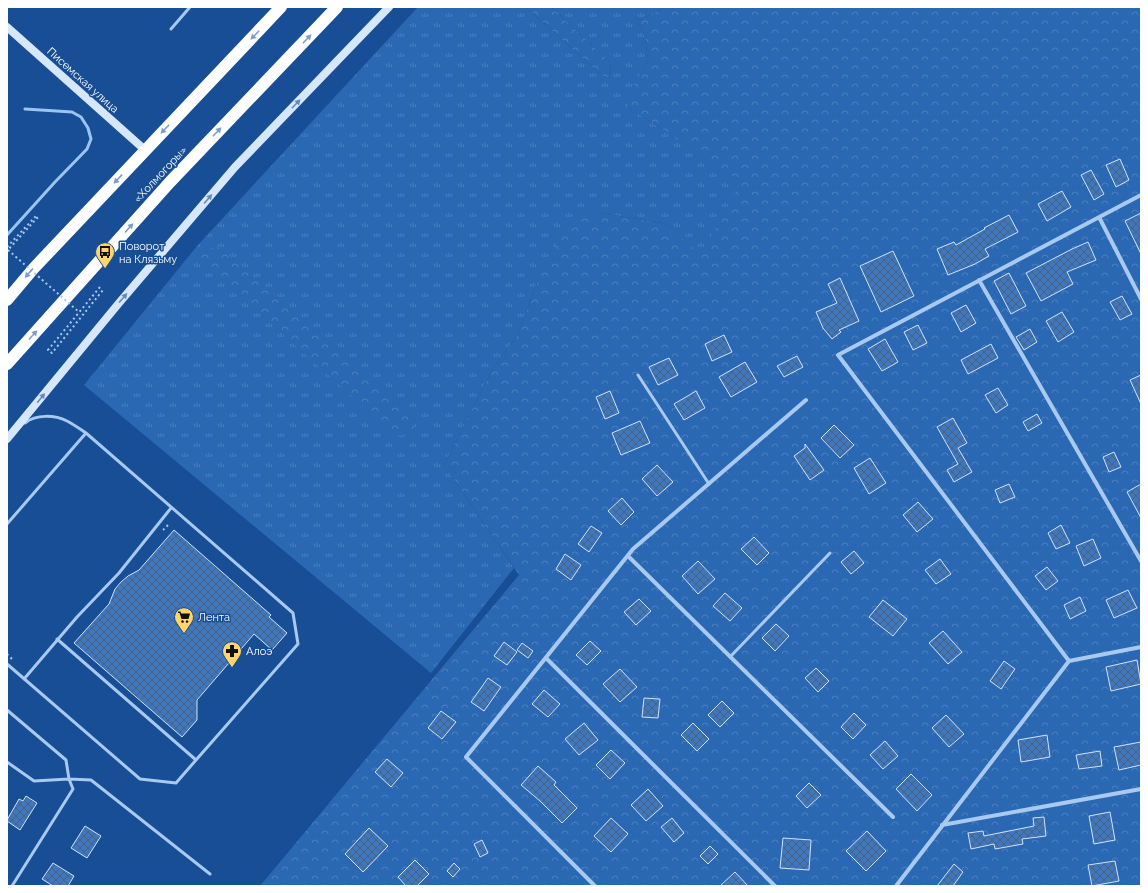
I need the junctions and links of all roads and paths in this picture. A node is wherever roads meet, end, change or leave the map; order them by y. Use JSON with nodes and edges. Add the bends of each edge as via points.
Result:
{"nodes":[{"id":1,"x":190,"y":7,"type":"edge"},
{"id":2,"x":282,"y":7,"type":"edge"},
{"id":3,"x":337,"y":7,"type":"edge"},
{"id":4,"x":389,"y":7,"type":"edge"},
{"id":5,"x":7,"y":27,"type":"edge"},
{"id":6,"x":171,"y":29,"type":"dead end"},
{"id":7,"x":145,"y":150,"type":"junction"},
{"id":8,"x":1141,"y":195,"type":"edge"},
{"id":9,"x":1099,"y":217,"type":"junction"},
{"id":10,"x":7,"y":249,"type":"edge"},
{"id":11,"x":979,"y":280,"type":"junction"},
{"id":12,"x":100,"y":287,"type":"dead end"},
{"id":13,"x":104,"y":290,"type":"dead end"},
{"id":14,"x":1141,"y":299,"type":"edge"},
{"id":15,"x":7,"y":300,"type":"edge"},
{"id":16,"x":79,"y":312,"type":"junction"},
{"id":17,"x":7,"y":364,"type":"edge"},
{"id":18,"x":638,"y":375,"type":"dead end"},
{"id":19,"x":806,"y":400,"type":"dead end"},
{"id":20,"x":14,"y":431,"type":"junction"},
{"id":21,"x":86,"y":433,"type":"junction"},
{"id":22,"x":7,"y":439,"type":"edge"},
{"id":23,"x":709,"y":484,"type":"junction"},
{"id":24,"x":171,"y":508,"type":"junction"},
{"id":25,"x":7,"y":524,"type":"edge"},
{"id":26,"x":830,"y":553,"type":"dead end"},
{"id":27,"x":628,"y":556,"type":"junction"},
{"id":28,"x":1141,"y":561,"type":"edge"},
{"id":29,"x":57,"y":639,"type":"junction"},
{"id":30,"x":1141,"y":647,"type":"edge"},
{"id":31,"x":730,"y":656,"type":"junction"},
{"id":32,"x":546,"y":658,"type":"junction"},
{"id":33,"x":1069,"y":661,"type":"junction"},
{"id":34,"x":7,"y":664,"type":"edge"},
{"id":35,"x":24,"y":678,"type":"junction"},
{"id":36,"x":7,"y":710,"type":"edge"},
{"id":37,"x":196,"y":760,"type":"junction"},
{"id":38,"x":7,"y":762,"type":"edge"},
{"id":39,"x":69,"y":779,"type":"junction"},
{"id":40,"x":1141,"y":789,"type":"edge"},
{"id":41,"x":893,"y":817,"type":"dead end"},
{"id":42,"x":942,"y":826,"type":"junction"},
{"id":43,"x":210,"y":874,"type":"dead end"},
{"id":44,"x":12,"y":886,"type":"edge"},
{"id":45,"x":596,"y":886,"type":"edge"},
{"id":46,"x":775,"y":886,"type":"edge"},
{"id":47,"x":896,"y":886,"type":"edge"}],
"edges":[{"from":1,"to":6,"type":"lane"},
{"from":2,"to":7,"type":"highway","one_way":true},
{"from":17,"to":3,"type":"highway","name":"«Холмогоры»","one_way":true,"via":[[170,182]]},
{"from":20,"to":4,"type":"main road","one_way":true,"via":[[119,303],[236,168]]},
{"from":5,"to":7,"type":"main road","name":"Писемская улица"},
{"from":7,"to":15,"type":"highway","one_way":true},
{"from":8,"to":9,"type":"street"},
{"from":9,"to":11,"type":"street"},
{"from":9,"to":14,"type":"street"},
{"from":10,"to":10,"type":"path","via":[[36,216],[38,217]]},
{"from":10,"to":16,"type":"path","bridge":true},
{"from":11,"to":28,"type":"street"},
{"from":11,"to":33,"type":"street","via":[[838,355]]},
{"from":12,"to":16,"type":"path"},
{"from":13,"to":16,"type":"path","via":[[52,353],[48,350]]},
{"from":18,"to":23,"type":"lane"},
{"from":19,"to":23,"type":"street"},
{"from":20,"to":21,"type":"lane","via":[[28,420],[52,417],[67,421]]},
{"from":20,"to":22,"type":"main road"},
{"from":21,"to":24,"type":"lane"},
{"from":21,"to":25,"type":"lane"},
{"from":23,"to":27,"type":"street"},
{"from":24,"to":29,"type":"lane","via":[[119,573]]},
{"from":24,"to":37,"type":"lane","via":[[293,613],[298,644]]},
{"from":26,"to":31,"type":"lane"},
{"from":27,"to":31,"type":"street"},
{"from":27,"to":32,"type":"street"},
{"from":29,"to":35,"type":"lane"},
{"from":29,"to":37,"type":"lane"},
{"from":30,"to":33,"type":"street"},
{"from":31,"to":41,"type":"street"},
{"from":32,"to":45,"type":"street","via":[[466,757]]},
{"from":32,"to":46,"type":"street"},
{"from":33,"to":42,"type":"street"},
{"from":34,"to":35,"type":"lane"},
{"from":35,"to":37,"type":"lane","via":[[140,779],[176,783]]},
{"from":36,"to":39,"type":"lane","via":[[66,760]]},
{"from":38,"to":39,"type":"lane","via":[[34,780]]},
{"from":39,"to":43,"type":"lane","via":[[91,780]]},
{"from":39,"to":44,"type":"lane","via":[[73,789]]},
{"from":40,"to":42,"type":"street"},
{"from":42,"to":47,"type":"street"}]}
